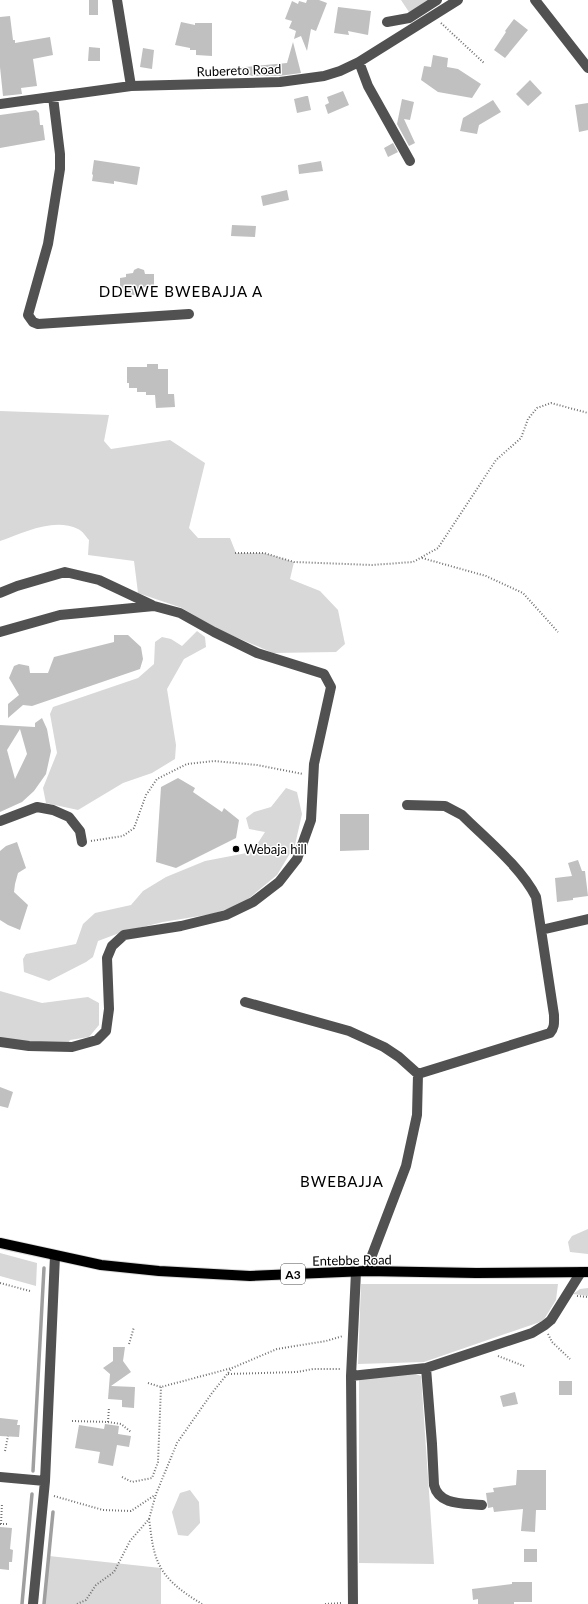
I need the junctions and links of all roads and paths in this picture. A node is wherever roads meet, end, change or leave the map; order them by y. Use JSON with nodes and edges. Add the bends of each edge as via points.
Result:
{"nodes":[{"id":1,"x":117,"y":0,"type":"edge"},
{"id":2,"x":436,"y":0,"type":"edge"},
{"id":3,"x":458,"y":0,"type":"edge"},
{"id":4,"x":535,"y":0,"type":"edge"},
{"id":5,"x":433,"y":15,"type":"junction"},
{"id":6,"x":387,"y":22,"type":"dead end"},
{"id":7,"x":359,"y":62,"type":"junction"},
{"id":8,"x":484,"y":63,"type":"dead end"},
{"id":9,"x":588,"y":68,"type":"edge"},
{"id":10,"x":131,"y":86,"type":"junction"},
{"id":11,"x":53,"y":97,"type":"junction"},
{"id":12,"x":0,"y":104,"type":"edge"},
{"id":13,"x":410,"y":161,"type":"dead end"},
{"id":14,"x":189,"y":314,"type":"dead end"},
{"id":15,"x":588,"y":413,"type":"edge"},
{"id":16,"x":235,"y":553,"type":"dead end"},
{"id":17,"x":422,"y":558,"type":"junction"},
{"id":18,"x":0,"y":593,"type":"edge"},
{"id":19,"x":154,"y":606,"type":"junction"},
{"id":20,"x":0,"y":632,"type":"edge"},
{"id":21,"x":558,"y":632,"type":"dead end"},
{"id":22,"x":313,"y":776,"type":"junction"},
{"id":23,"x":407,"y":805,"type":"dead end"},
{"id":24,"x":0,"y":821,"type":"edge"},
{"id":25,"x":82,"y":842,"type":"joint"},
{"id":26,"x":588,"y":919,"type":"edge"},
{"id":27,"x":541,"y":930,"type":"junction"},
{"id":28,"x":245,"y":1002,"type":"dead end"},
{"id":29,"x":0,"y":1042,"type":"edge"},
{"id":30,"x":418,"y":1074,"type":"junction"},
{"id":31,"x":0,"y":1244,"type":"edge"},
{"id":32,"x":55,"y":1256,"type":"junction"},
{"id":33,"x":361,"y":1271,"type":"junction"},
{"id":34,"x":585,"y":1272,"type":"edge"},
{"id":35,"x":0,"y":1283,"type":"edge"},
{"id":36,"x":30,"y":1291,"type":"dead end"},
{"id":37,"x":545,"y":1325,"type":"junction"},
{"id":38,"x":134,"y":1328,"type":"dead end"},
{"id":39,"x":352,"y":1334,"type":"junction"},
{"id":40,"x":129,"y":1344,"type":"dead end"},
{"id":41,"x":494,"y":1355,"type":"dead end"},
{"id":42,"x":570,"y":1359,"type":"dead end"},
{"id":43,"x":524,"y":1366,"type":"dead end"},
{"id":44,"x":232,"y":1368,"type":"junction"},
{"id":45,"x":426,"y":1368,"type":"junction"},
{"id":46,"x":352,"y":1373,"type":"junction"},
{"id":47,"x":228,"y":1374,"type":"junction"},
{"id":48,"x":148,"y":1383,"type":"dead end"},
{"id":49,"x":161,"y":1387,"type":"junction"},
{"id":50,"x":110,"y":1407,"type":"dead end"},
{"id":51,"x":72,"y":1421,"type":"dead end"},
{"id":52,"x":108,"y":1422,"type":"junction"},
{"id":53,"x":131,"y":1432,"type":"dead end"},
{"id":54,"x":8,"y":1436,"type":"dead end"},
{"id":55,"x":5,"y":1451,"type":"dead end"},
{"id":56,"x":0,"y":1477,"type":"edge"},
{"id":57,"x":122,"y":1477,"type":"dead end"},
{"id":58,"x":45,"y":1481,"type":"junction"},
{"id":59,"x":44,"y":1493,"type":"junction"},
{"id":60,"x":156,"y":1494,"type":"junction"},
{"id":61,"x":2,"y":1503,"type":"dead end"},
{"id":62,"x":482,"y":1505,"type":"dead end"},
{"id":63,"x":149,"y":1519,"type":"junction"},
{"id":64,"x":0,"y":1524,"type":"edge"},
{"id":65,"x":9,"y":1524,"type":"dead end"},
{"id":66,"x":353,"y":1603,"type":"edge"},
{"id":67,"x":34,"y":1604,"type":"edge"},
{"id":68,"x":77,"y":1604,"type":"edge"},
{"id":69,"x":202,"y":1604,"type":"edge"},
{"id":70,"x":325,"y":1604,"type":"edge"}],
"edges":[{"from":1,"to":10,"type":"street"},
{"from":2,"to":6,"type":"street","via":[[408,18]]},
{"from":3,"to":5,"type":"street","name":"Rubereto Road"},
{"from":4,"to":9,"type":"street"},
{"from":5,"to":7,"type":"street","name":"Rubereto Road"},
{"from":5,"to":8,"type":"path"},
{"from":7,"to":10,"type":"street","name":"Rubereto Road","via":[[324,76],[301,80]]},
{"from":7,"to":13,"type":"street","via":[[368,86]]},
{"from":10,"to":11,"type":"street","name":"Rubereto Road"},
{"from":11,"to":12,"type":"street","name":"Rubereto Road"},
{"from":11,"to":14,"type":"street","via":[[60,169],[48,244],[28,315],[38,324]]},
{"from":15,"to":17,"type":"path","via":[[551,403],[537,408],[528,419],[520,438],[496,460],[438,548]]},
{"from":16,"to":17,"type":"path","via":[[264,552],[294,562],[372,565],[413,562]]},
{"from":17,"to":21,"type":"path","via":[[486,576],[523,593]]},
{"from":18,"to":19,"type":"street","via":[[65,572],[99,580]]},
{"from":19,"to":20,"type":"street","via":[[60,615]]},
{"from":19,"to":22,"type":"street","via":[[180,613],[257,653],[324,674],[332,687]]},
{"from":22,"to":25,"type":"path","via":[[257,765],[214,762],[187,764],[157,779],[146,795],[134,828],[123,836]]},
{"from":22,"to":29,"type":"street","via":[[311,820],[296,859],[279,882],[253,902],[226,915],[181,926],[124,935],[112,946],[107,958],[109,1009],[106,1031],[97,1040],[72,1047]]},
{"from":23,"to":27,"type":"street","via":[[445,806],[462,815],[531,887],[536,897]]},
{"from":24,"to":25,"type":"street","via":[[37,807],[53,810],[70,817],[80,831]]},
{"from":26,"to":27,"type":"street"},
{"from":27,"to":30,"type":"street","via":[[554,1015],[553,1029],[550,1033]]},
{"from":28,"to":30,"type":"street","via":[[349,1031],[384,1047]]},
{"from":30,"to":33,"type":"street","via":[[418,1115],[411,1149]]},
{"from":31,"to":32,"type":"main road","name":"Entebbe Road","number":"A3"},
{"from":32,"to":33,"type":"main road","name":"Entebbe Road","number":"A3","via":[[101,1265],[159,1271],[250,1276]]},
{"from":32,"to":58,"type":"street"},
{"from":33,"to":34,"type":"main road","name":"Entebbe Road","number":"A3"},
{"from":33,"to":39,"type":"street"},
{"from":34,"to":37,"type":"street"},
{"from":35,"to":36,"type":"path"},
{"from":37,"to":42,"type":"path","via":[[552,1342]]},
{"from":37,"to":45,"type":"street","via":[[532,1333]]},
{"from":38,"to":40,"type":"path"},
{"from":39,"to":44,"type":"path","via":[[277,1349]]},
{"from":39,"to":46,"type":"street"},
{"from":41,"to":43,"type":"path"},
{"from":44,"to":47,"type":"path"},
{"from":44,"to":49,"type":"path"},
{"from":45,"to":46,"type":"street"},
{"from":45,"to":62,"type":"street","via":[[435,1491],[450,1502]]},
{"from":46,"to":47,"type":"path","via":[[313,1368],[296,1372]]},
{"from":46,"to":66,"type":"street"},
{"from":47,"to":60,"type":"path","via":[[177,1443]]},
{"from":48,"to":49,"type":"path"},
{"from":49,"to":57,"type":"path","via":[[158,1462],[152,1478],[132,1482]]},
{"from":50,"to":52,"type":"path"},
{"from":51,"to":52,"type":"path"},
{"from":52,"to":53,"type":"path","via":[[121,1424]]},
{"from":54,"to":55,"type":"path"},
{"from":56,"to":58,"type":"street"},
{"from":58,"to":59,"type":"street"},
{"from":59,"to":60,"type":"path","via":[[103,1510],[131,1511]]},
{"from":59,"to":67,"type":"street"},
{"from":60,"to":63,"type":"path"},
{"from":61,"to":64,"type":"path"},
{"from":63,"to":68,"type":"path","via":[[130,1541],[114,1572],[96,1585],[86,1600]]},
{"from":63,"to":69,"type":"path","via":[[157,1561],[168,1580]]},
{"from":64,"to":65,"type":"path"},
{"from":66,"to":70,"type":"path"}]}
